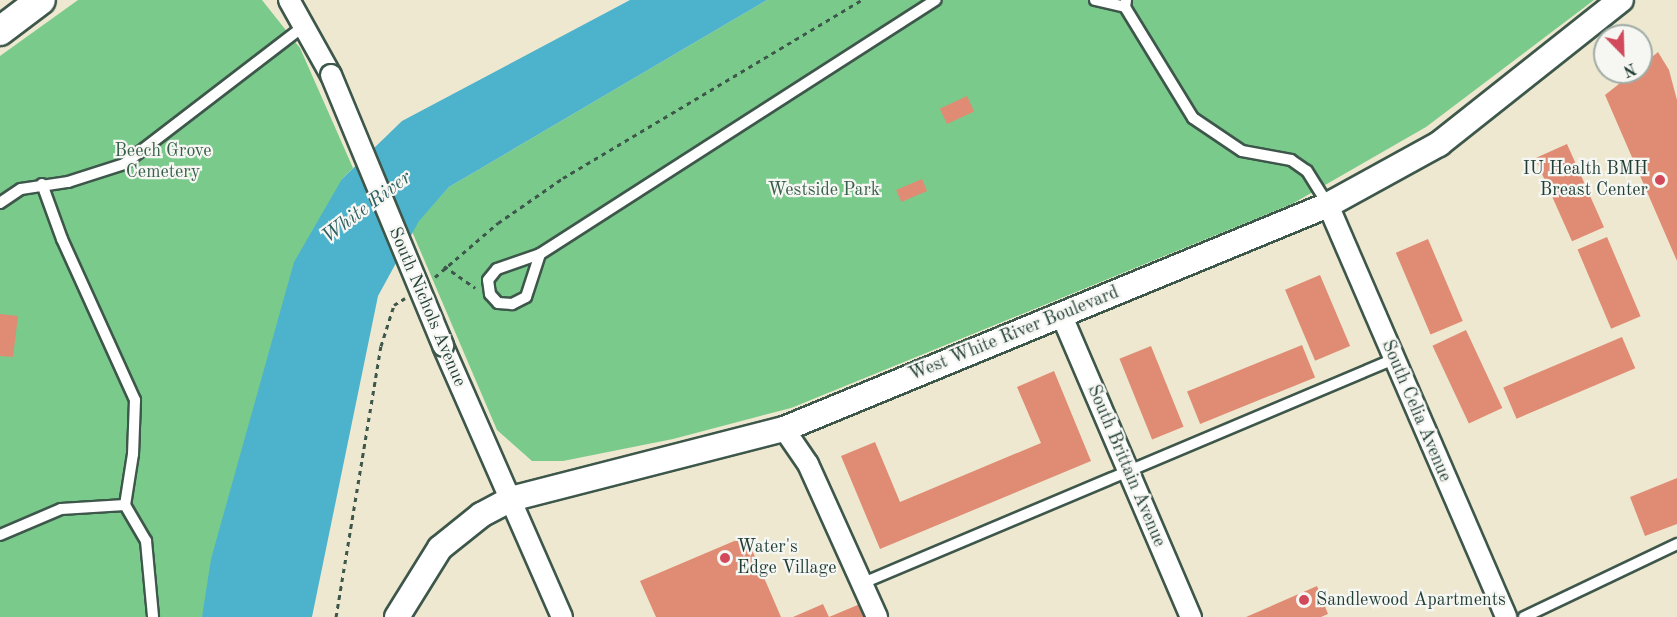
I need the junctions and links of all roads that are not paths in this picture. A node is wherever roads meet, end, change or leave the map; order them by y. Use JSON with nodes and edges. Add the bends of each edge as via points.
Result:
{"nodes":[{"id":1,"x":41,"y":0,"type":"edge"},
{"id":2,"x":289,"y":0,"type":"edge"},
{"id":3,"x":935,"y":0,"type":"edge"},
{"id":4,"x":1095,"y":0,"type":"edge"},
{"id":5,"x":1621,"y":0,"type":"edge"},
{"id":6,"x":1125,"y":3,"type":"edge"},
{"id":7,"x":305,"y":25,"type":"junction"},
{"id":8,"x":0,"y":31,"type":"edge"},
{"id":9,"x":42,"y":184,"type":"junction"},
{"id":10,"x":0,"y":203,"type":"edge"},
{"id":11,"x":1328,"y":205,"type":"junction"},
{"id":12,"x":540,"y":254,"type":"junction"},
{"id":13,"x":1061,"y":314,"type":"junction"},
{"id":14,"x":1394,"y":359,"type":"junction"},
{"id":15,"x":784,"y":429,"type":"junction"},
{"id":16,"x":1128,"y":469,"type":"junction"},
{"id":17,"x":511,"y":499,"type":"junction"},
{"id":18,"x":126,"y":505,"type":"junction"},
{"id":19,"x":0,"y":535,"type":"edge"},
{"id":20,"x":1677,"y":544,"type":"edge"},
{"id":21,"x":863,"y":583,"type":"junction"},
{"id":22,"x":153,"y":617,"type":"edge"},
{"id":23,"x":397,"y":617,"type":"edge"},
{"id":24,"x":562,"y":617,"type":"edge"},
{"id":25,"x":877,"y":617,"type":"edge"},
{"id":26,"x":1191,"y":617,"type":"edge"},
{"id":27,"x":1506,"y":617,"type":"edge"},
{"id":28,"x":1524,"y":617,"type":"edge"}],
"edges":[{"from":1,"to":8,"type":"main road"},
{"from":2,"to":7,"type":"street","name":"South Nichols Avenue"},
{"from":3,"to":12,"type":"lane"},
{"from":4,"to":6,"type":"lane"},
{"from":5,"to":11,"type":"street","name":"West White River Boulevard","via":[[1439,144]]},
{"from":6,"to":11,"type":"lane","via":[[1193,118],[1242,151],[1291,160],[1307,171]]},
{"from":7,"to":9,"type":"lane","via":[[124,164],[77,180]]},
{"from":7,"to":17,"type":"street","name":"South Nichols Avenue","bridge":true,"via":[[331,75],[442,346]]},
{"from":9,"to":10,"type":"lane","via":[[21,189]]},
{"from":9,"to":18,"type":"lane","via":[[135,400]]},
{"from":11,"to":13,"type":"street","name":"West White River Boulevard"},
{"from":11,"to":14,"type":"street","name":"South Celia Avenue"},
{"from":12,"to":12,"type":"lane","via":[[497,269],[488,280],[490,294],[498,303],[512,304],[526,297]]},
{"from":13,"to":15,"type":"street","name":"West White River Boulevard"},
{"from":13,"to":16,"type":"street","name":"South Brittain Avenue"},
{"from":14,"to":16,"type":"lane"},
{"from":14,"to":27,"type":"street","name":"South Celia Avenue"},
{"from":15,"to":17,"type":"street","name":"West White River Boulevard"},
{"from":15,"to":21,"type":"street","via":[[808,464]]},
{"from":16,"to":21,"type":"lane"},
{"from":16,"to":26,"type":"street","name":"South Brittain Avenue"},
{"from":17,"to":23,"type":"street","name":"West White River Boulevard","via":[[474,520],[440,548]]},
{"from":17,"to":24,"type":"street","name":"South Nichols Avenue"},
{"from":18,"to":19,"type":"lane","via":[[61,509]]},
{"from":18,"to":22,"type":"lane","via":[[146,541]]},
{"from":20,"to":28,"type":"lane"},
{"from":21,"to":25,"type":"street"}]}
